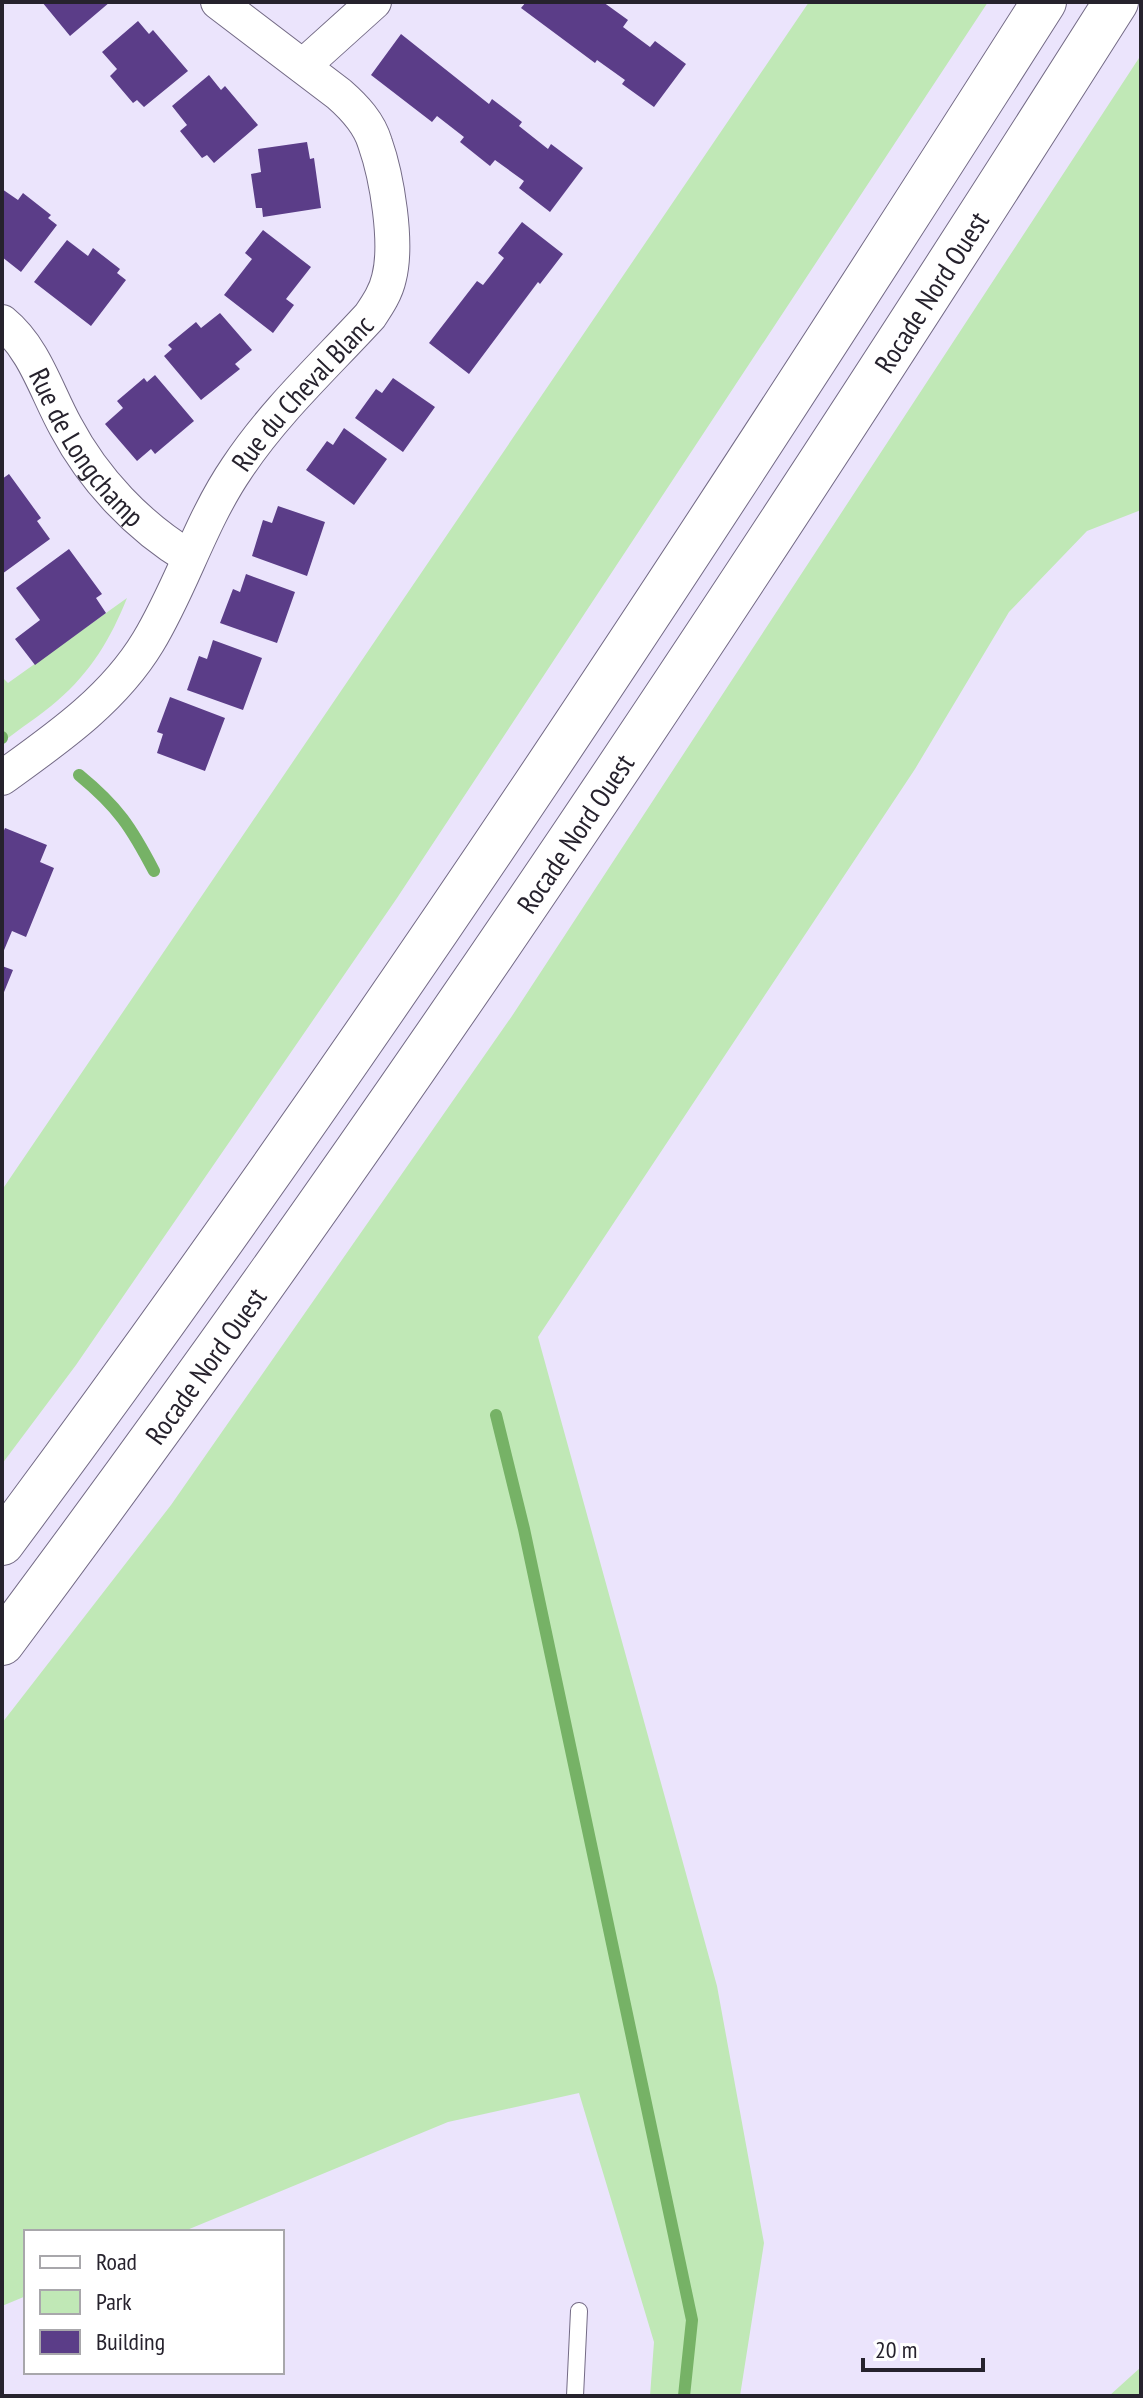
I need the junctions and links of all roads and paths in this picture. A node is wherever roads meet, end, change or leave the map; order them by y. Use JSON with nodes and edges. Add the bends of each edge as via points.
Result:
{"nodes":[{"id":1,"x":218,"y":2,"type":"edge"},
{"id":2,"x":374,"y":2,"type":"edge"},
{"id":3,"x":1044,"y":2,"type":"edge"},
{"id":4,"x":1116,"y":2,"type":"edge"},
{"id":5,"x":303,"y":66,"type":"junction"},
{"id":6,"x":2,"y":322,"type":"edge"},
{"id":7,"x":189,"y":557,"type":"junction"},
{"id":8,"x":2,"y":778,"type":"edge"},
{"id":9,"x":2,"y":1543,"type":"edge"},
{"id":10,"x":2,"y":1643,"type":"edge"},
{"id":11,"x":579,"y":2311,"type":"dead end"},
{"id":12,"x":575,"y":2396,"type":"edge"}],
"edges":[{"from":1,"to":5,"type":"street","name":"Rue du Cheval Blanc"},
{"from":2,"to":5,"type":"street"},
{"from":3,"to":9,"type":"highway","via":[[531,792]]},
{"from":4,"to":10,"type":"highway","name":"Rocade Nord Ouest","via":[[900,343],[542,884],[277,1266]]},
{"from":5,"to":7,"type":"street","name":"Rue du Cheval Blanc","via":[[354,107],[375,143],[392,237],[389,279],[370,316],[238,466]]},
{"from":6,"to":7,"type":"street","name":"Rue de Longchamp","via":[[30,353],[68,431],[97,473],[153,534]]},
{"from":7,"to":8,"type":"street","name":"Rue du Cheval Blanc","via":[[134,664],[70,727]]},
{"from":11,"to":12,"type":"lane"}]}
